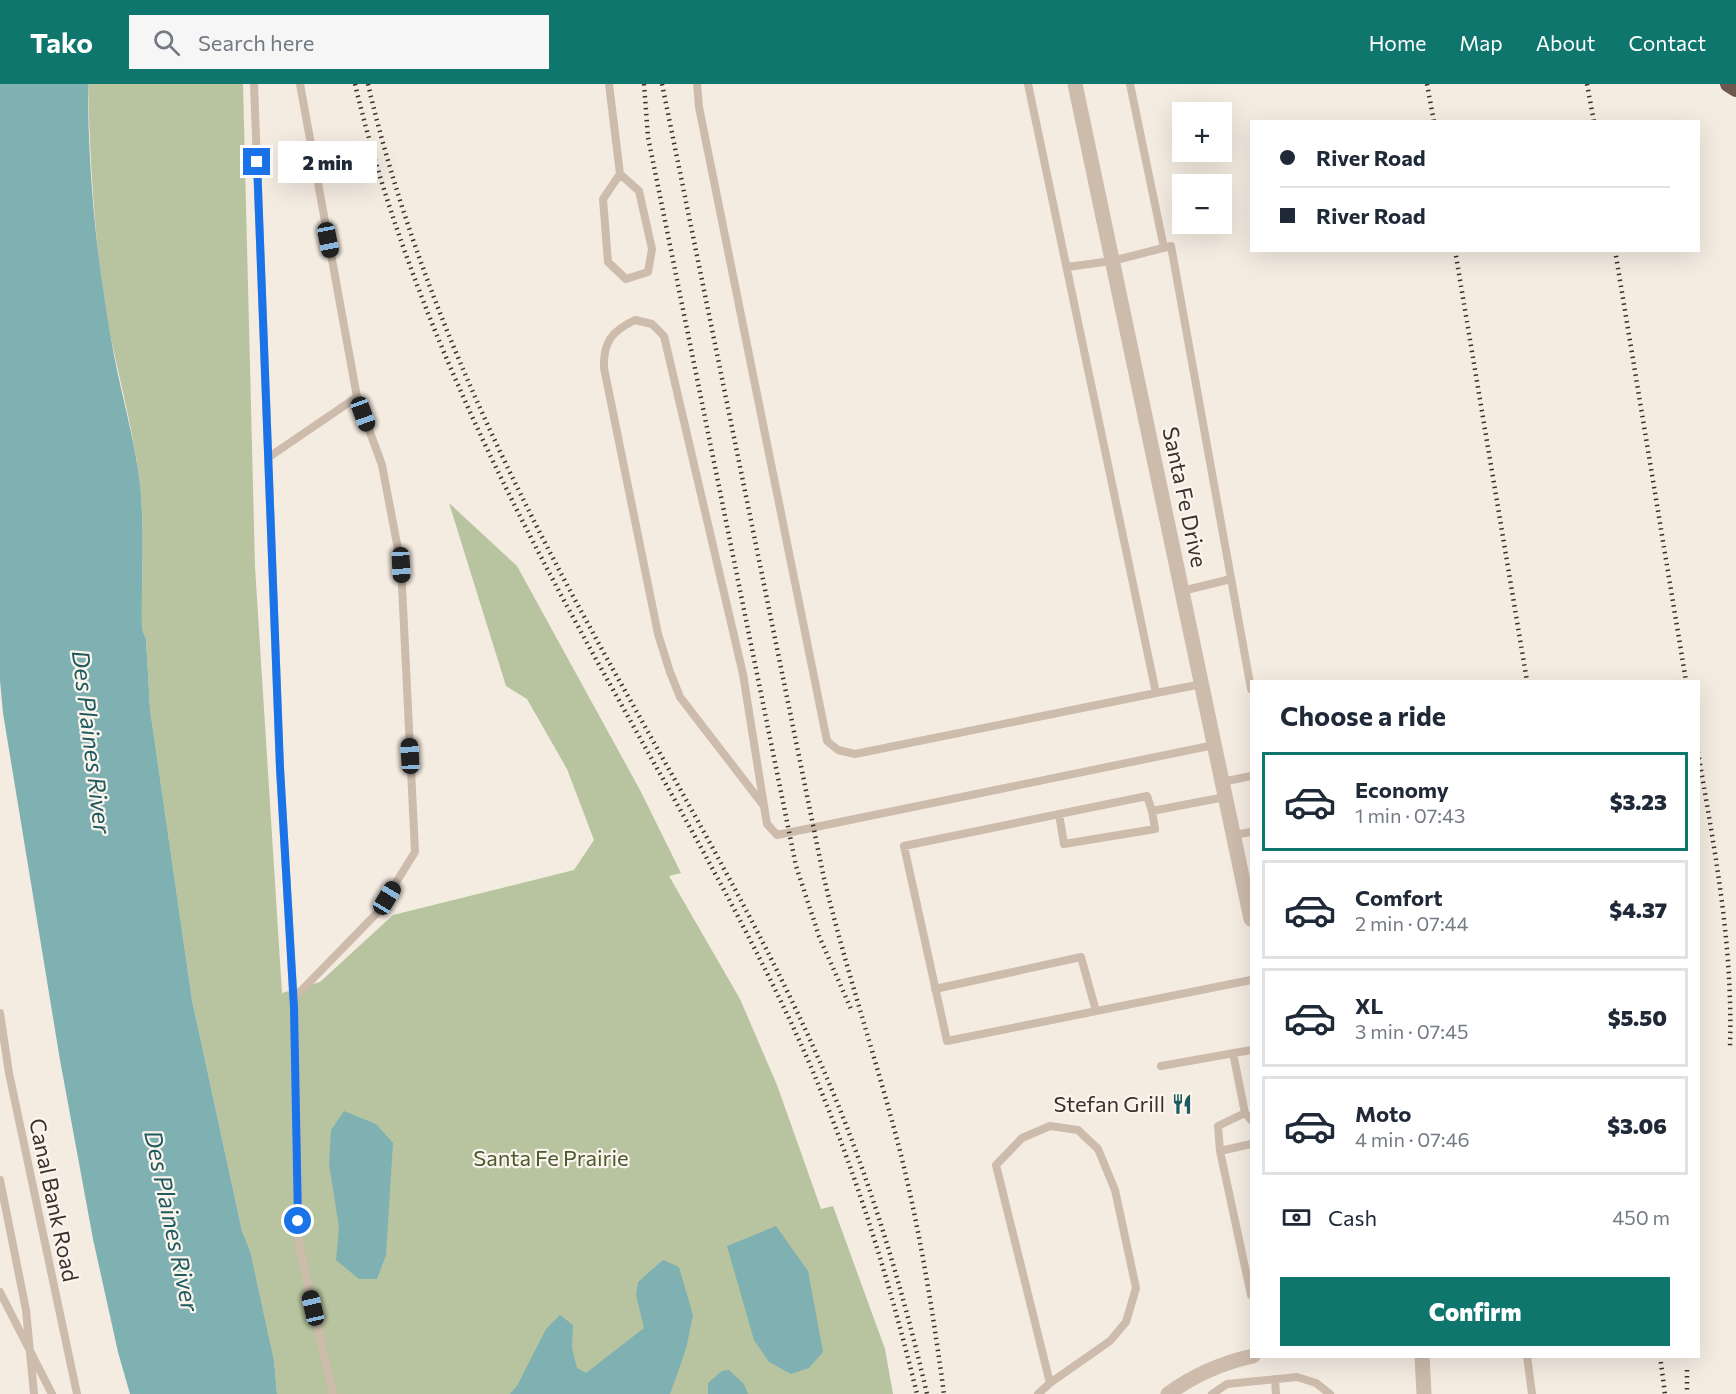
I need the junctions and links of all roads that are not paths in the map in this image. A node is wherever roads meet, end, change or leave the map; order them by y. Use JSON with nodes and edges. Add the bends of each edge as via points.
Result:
{"nodes":[{"id":1,"x":254,"y":84,"type":"edge"},
{"id":2,"x":300,"y":84,"type":"edge"},
{"id":3,"x":609,"y":84,"type":"edge"},
{"id":4,"x":697,"y":84,"type":"edge"},
{"id":5,"x":1028,"y":84,"type":"edge"},
{"id":6,"x":1075,"y":84,"type":"edge"},
{"id":7,"x":1130,"y":84,"type":"edge"},
{"id":8,"x":1728,"y":84,"type":"edge"},
{"id":9,"x":1736,"y":89,"type":"edge"},
{"id":10,"x":620,"y":174,"type":"junction"},
{"id":11,"x":1164,"y":248,"type":"junction"},
{"id":12,"x":1112,"y":261,"type":"junction"},
{"id":13,"x":1067,"y":267,"type":"junction"},
{"id":14,"x":357,"y":397,"type":"junction"},
{"id":15,"x":269,"y":457,"type":"junction"},
{"id":16,"x":1231,"y":579,"type":"junction"},
{"id":17,"x":1182,"y":591,"type":"junction"},
{"id":18,"x":1202,"y":684,"type":"junction"},
{"id":19,"x":1250,"y":684,"type":"edge"},
{"id":20,"x":1156,"y":693,"type":"junction"},
{"id":21,"x":1214,"y":745,"type":"junction"},
{"id":22,"x":1250,"y":776,"type":"edge"},
{"id":23,"x":1222,"y":782,"type":"junction"},
{"id":24,"x":1225,"y":797,"type":"junction"},
{"id":25,"x":764,"y":806,"type":"junction"},
{"id":26,"x":1152,"y":811,"type":"junction"},
{"id":27,"x":1059,"y":814,"type":"junction"},
{"id":28,"x":1250,"y":832,"type":"edge"},
{"id":29,"x":1233,"y":835,"type":"junction"},
{"id":30,"x":1250,"y":914,"type":"edge"},
{"id":31,"x":1250,"y":980,"type":"edge"},
{"id":32,"x":935,"y":989,"type":"junction"},
{"id":33,"x":294,"y":998,"type":"junction"},
{"id":34,"x":1096,"y":1011,"type":"junction"},
{"id":35,"x":0,"y":1012,"type":"edge"},
{"id":36,"x":1250,"y":1050,"type":"edge"},
{"id":37,"x":1233,"y":1053,"type":"junction"},
{"id":38,"x":1161,"y":1066,"type":"dead end"},
{"id":39,"x":1248,"y":1117,"type":"edge"},
{"id":40,"x":1250,"y":1144,"type":"edge"},
{"id":41,"x":1220,"y":1151,"type":"junction"},
{"id":42,"x":0,"y":1180,"type":"edge"},
{"id":43,"x":1250,"y":1290,"type":"edge"},
{"id":44,"x":0,"y":1292,"type":"edge"},
{"id":45,"x":30,"y":1354,"type":"junction"},
{"id":46,"x":1250,"y":1357,"type":"edge"},
{"id":47,"x":1422,"y":1358,"type":"edge"},
{"id":48,"x":1527,"y":1358,"type":"edge"},
{"id":49,"x":1275,"y":1379,"type":"junction"},
{"id":50,"x":1050,"y":1383,"type":"junction"},
{"id":51,"x":34,"y":1394,"type":"edge"},
{"id":52,"x":52,"y":1394,"type":"edge"},
{"id":53,"x":77,"y":1394,"type":"edge"},
{"id":54,"x":333,"y":1394,"type":"edge"},
{"id":55,"x":1038,"y":1394,"type":"edge"},
{"id":56,"x":1168,"y":1394,"type":"edge"},
{"id":57,"x":1212,"y":1394,"type":"edge"},
{"id":58,"x":1276,"y":1394,"type":"edge"},
{"id":59,"x":1330,"y":1394,"type":"edge"},
{"id":60,"x":1424,"y":1394,"type":"edge"},
{"id":61,"x":1532,"y":1394,"type":"edge"}],
"edges":[{"from":1,"to":15,"type":"lane"},
{"from":2,"to":14,"type":"lane"},
{"from":3,"to":10,"type":"lane"},
{"from":4,"to":20,"type":"lane","via":[[827,741],[838,750],[855,754]]},
{"from":5,"to":13,"type":"lane"},
{"from":6,"to":12,"type":"street","name":"Santa Fe Drive"},
{"from":7,"to":11,"type":"lane"},
{"from":8,"to":9,"type":"highway"},
{"from":10,"to":10,"type":"lane","via":[[603,199],[608,262],[626,279],[648,272],[652,249],[639,191]]},
{"from":11,"to":12,"type":"lane"},
{"from":11,"to":16,"type":"lane","via":[[1171,246]]},
{"from":12,"to":13,"type":"lane"},
{"from":12,"to":17,"type":"street","name":"Santa Fe Drive"},
{"from":13,"to":20,"type":"lane"},
{"from":14,"to":15,"type":"lane"},
{"from":14,"to":33,"type":"lane","via":[[382,465],[401,565],[415,852],[377,913]]},
{"from":15,"to":33,"type":"lane","via":[[280,768]]},
{"from":16,"to":17,"type":"lane"},
{"from":16,"to":19,"type":"lane"},
{"from":17,"to":18,"type":"street","name":"Santa Fe Drive"},
{"from":18,"to":20,"type":"lane"},
{"from":18,"to":21,"type":"street","name":"Santa Fe Drive"},
{"from":21,"to":23,"type":"street","name":"Santa Fe Drive"},
{"from":21,"to":25,"type":"lane","via":[[790,834],[777,835],[767,824]]},
{"from":22,"to":23,"type":"lane"},
{"from":23,"to":24,"type":"street","name":"Santa Fe Drive"},
{"from":24,"to":26,"type":"lane"},
{"from":24,"to":29,"type":"street","name":"Santa Fe Drive"},
{"from":25,"to":25,"type":"lane","via":[[743,674],[663,336],[652,324],[635,320],[611,334],[603,351],[604,368],[658,634],[680,697]]},
{"from":26,"to":27,"type":"lane","via":[[1147,796]]},
{"from":26,"to":27,"type":"lane","via":[[1155,829],[1064,844]]},
{"from":27,"to":32,"type":"lane","via":[[904,846]]},
{"from":28,"to":29,"type":"lane"},
{"from":29,"to":30,"type":"street","name":"Santa Fe Drive"},
{"from":31,"to":34,"type":"lane"},
{"from":32,"to":34,"type":"lane","via":[[1081,957]]},
{"from":32,"to":34,"type":"lane","via":[[946,1041]]},
{"from":33,"to":54,"type":"lane","via":[[298,1244]]},
{"from":35,"to":53,"type":"lane","name":"Canal Bank Road","via":[[9,1073]]},
{"from":36,"to":37,"type":"lane"},
{"from":37,"to":38,"type":"lane"},
{"from":37,"to":39,"type":"lane"},
{"from":39,"to":41,"type":"lane","via":[[1218,1126]]},
{"from":40,"to":41,"type":"lane"},
{"from":41,"to":43,"type":"lane"},
{"from":42,"to":45,"type":"lane","via":[[26,1310]]},
{"from":44,"to":45,"type":"lane"},
{"from":45,"to":51,"type":"lane"},
{"from":45,"to":52,"type":"lane"},
{"from":46,"to":56,"type":"street","via":[[1214,1367]]},
{"from":47,"to":60,"type":"street"},
{"from":48,"to":61,"type":"lane"},
{"from":49,"to":57,"type":"lane","via":[[1227,1384]]},
{"from":49,"to":58,"type":"lane"},
{"from":49,"to":59,"type":"lane","via":[[1297,1377],[1316,1383]]},
{"from":50,"to":50,"type":"lane","via":[[1110,1341],[1126,1322],[1136,1288],[1115,1190],[1098,1149],[1078,1130],[1050,1126],[1022,1138],[996,1165]]},
{"from":50,"to":55,"type":"lane"}]}
